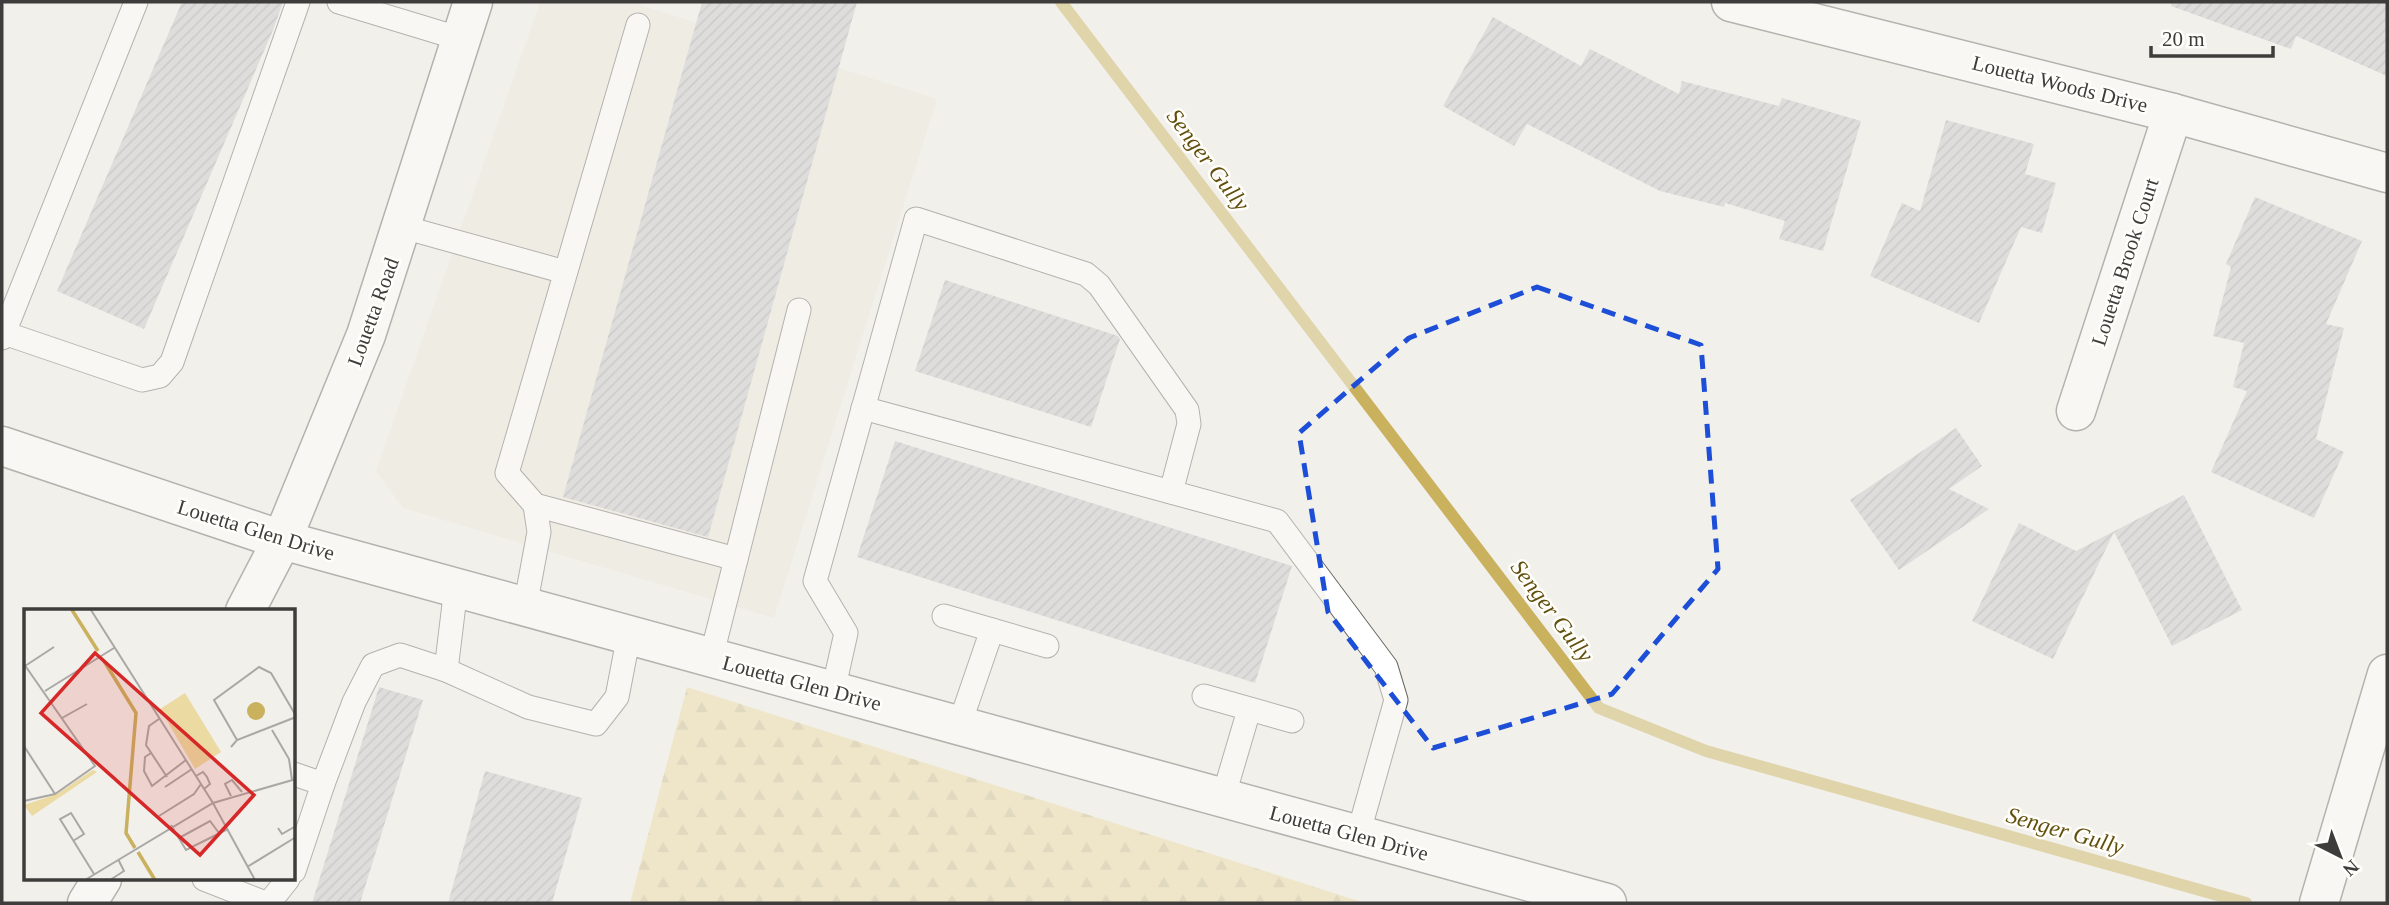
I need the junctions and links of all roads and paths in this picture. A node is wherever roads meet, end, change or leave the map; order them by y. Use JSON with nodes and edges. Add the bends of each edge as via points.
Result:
{"nodes":[{"id":1,"x":136,"y":2,"type":"edge"},
{"id":2,"x":298,"y":2,"type":"edge"},
{"id":3,"x":339,"y":2,"type":"edge"},
{"id":4,"x":473,"y":2,"type":"edge"},
{"id":5,"x":1731,"y":2,"type":"edge"},
{"id":6,"x":638,"y":25,"type":"dead end"},
{"id":7,"x":461,"y":39,"type":"junction"},
{"id":8,"x":2174,"y":113,"type":"junction"},
{"id":9,"x":2387,"y":173,"type":"edge"},
{"id":10,"x":402,"y":227,"type":"junction"},
{"id":11,"x":565,"y":272,"type":"junction"},
{"id":12,"x":799,"y":310,"type":"dead end"},
{"id":13,"x":3,"y":335,"type":"edge"},
{"id":14,"x":863,"y":408,"type":"junction"},
{"id":15,"x":2076,"y":411,"type":"dead end"},
{"id":16,"x":2,"y":446,"type":"edge"},
{"id":17,"x":1171,"y":492,"type":"junction"},
{"id":18,"x":535,"y":505,"type":"junction"},
{"id":19,"x":282,"y":540,"type":"junction"},
{"id":20,"x":736,"y":559,"type":"junction"},
{"id":21,"x":456,"y":588,"type":"junction"},
{"id":22,"x":525,"y":607,"type":"junction"},
{"id":23,"x":246,"y":609,"type":"edge"},
{"id":24,"x":944,"y":616,"type":"dead end"},
{"id":25,"x":992,"y":630,"type":"junction"},
{"id":26,"x":629,"y":635,"type":"junction"},
{"id":27,"x":1047,"y":646,"type":"dead end"},
{"id":28,"x":711,"y":658,"type":"junction"},
{"id":29,"x":446,"y":670,"type":"junction"},
{"id":30,"x":2387,"y":674,"type":"edge"},
{"id":31,"x":833,"y":691,"type":"junction"},
{"id":32,"x":1204,"y":696,"type":"dead end"},
{"id":33,"x":1249,"y":710,"type":"junction"},
{"id":34,"x":1292,"y":721,"type":"dead end"},
{"id":35,"x":959,"y":726,"type":"junction"},
{"id":36,"x":296,"y":775,"type":"edge"},
{"id":37,"x":323,"y":785,"type":"junction"},
{"id":38,"x":1223,"y":799,"type":"junction"},
{"id":39,"x":1358,"y":835,"type":"junction"},
{"id":40,"x":296,"y":865,"type":"edge"},
{"id":41,"x":101,"y":880,"type":"edge"},
{"id":42,"x":207,"y":880,"type":"edge"},
{"id":43,"x":287,"y":880,"type":"edge"},
{"id":44,"x":87,"y":903,"type":"edge"},
{"id":45,"x":267,"y":903,"type":"edge"},
{"id":46,"x":1607,"y":903,"type":"edge"},
{"id":47,"x":2319,"y":903,"type":"edge"}],
"edges":[{"from":1,"to":13,"type":"lane"},
{"from":2,"to":13,"type":"lane","via":[[172,362],[160,376],[142,380]]},
{"from":3,"to":7,"type":"lane"},
{"from":4,"to":7,"type":"street","name":"Louetta Road"},
{"from":5,"to":8,"type":"street","name":"Louetta Woods Drive"},
{"from":6,"to":11,"type":"lane"},
{"from":7,"to":10,"type":"street","name":"Louetta Road"},
{"from":8,"to":9,"type":"street","name":"Louetta Woods Drive"},
{"from":8,"to":15,"type":"street","name":"Louetta Brook Court"},
{"from":10,"to":11,"type":"lane"},
{"from":10,"to":19,"type":"street","name":"Louetta Road","via":[[366,335]]},
{"from":11,"to":18,"type":"lane","via":[[507,474]]},
{"from":12,"to":20,"type":"lane"},
{"from":14,"to":17,"type":"lane"},
{"from":14,"to":17,"type":"lane","via":[[916,219],[1086,274],[1099,285],[1186,411],[1189,424]]},
{"from":14,"to":31,"type":"lane","via":[[815,581],[846,633]]},
{"from":16,"to":19,"type":"street","name":"Louetta Glen Drive"},
{"from":17,"to":39,"type":"lane","via":[[1278,521],[1386,667],[1396,701]]},
{"from":18,"to":20,"type":"lane"},
{"from":18,"to":22,"type":"lane","via":[[539,532]]},
{"from":19,"to":21,"type":"street","name":"Louetta Glen Drive"},
{"from":19,"to":23,"type":"street","name":"Louetta Road"},
{"from":20,"to":28,"type":"lane"},
{"from":21,"to":22,"type":"street","name":"Louetta Glen Drive"},
{"from":21,"to":29,"type":"lane"},
{"from":22,"to":26,"type":"street","name":"Louetta Glen Drive"},
{"from":24,"to":25,"type":"lane"},
{"from":25,"to":27,"type":"lane"},
{"from":25,"to":35,"type":"lane"},
{"from":26,"to":28,"type":"street","name":"Louetta Glen Drive"},
{"from":26,"to":29,"type":"lane","via":[[617,697],[596,724],[528,707]]},
{"from":28,"to":31,"type":"street","name":"Louetta Glen Drive"},
{"from":29,"to":37,"type":"lane","via":[[400,655],[373,665]]},
{"from":30,"to":47,"type":"street"},
{"from":31,"to":35,"type":"street","name":"Louetta Glen Drive"},
{"from":32,"to":33,"type":"lane"},
{"from":33,"to":34,"type":"lane"},
{"from":33,"to":38,"type":"lane"},
{"from":35,"to":38,"type":"street","name":"Louetta Glen Drive"},
{"from":36,"to":37,"type":"lane"},
{"from":37,"to":40,"type":"lane"},
{"from":38,"to":39,"type":"street","name":"Louetta Glen Drive"},
{"from":39,"to":46,"type":"street","name":"Louetta Glen Drive"},
{"from":41,"to":44,"type":"street"},
{"from":42,"to":45,"type":"lane"},
{"from":43,"to":45,"type":"lane"}]}
